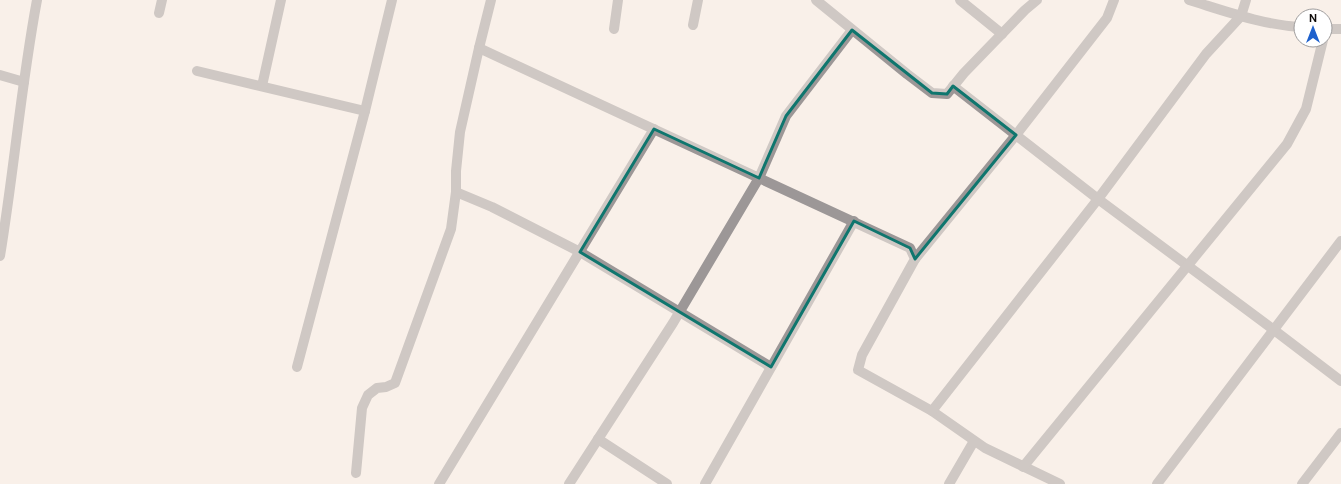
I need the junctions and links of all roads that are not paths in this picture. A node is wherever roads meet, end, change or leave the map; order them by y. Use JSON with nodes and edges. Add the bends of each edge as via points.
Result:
{"nodes":[{"id":1,"x":37,"y":0,"type":"edge"},
{"id":2,"x":162,"y":0,"type":"edge"},
{"id":3,"x":281,"y":0,"type":"edge"},
{"id":4,"x":392,"y":0,"type":"edge"},
{"id":5,"x":490,"y":0,"type":"edge"},
{"id":6,"x":618,"y":0,"type":"edge"},
{"id":7,"x":698,"y":0,"type":"edge"},
{"id":8,"x":816,"y":0,"type":"edge"},
{"id":9,"x":960,"y":0,"type":"edge"},
{"id":10,"x":1037,"y":0,"type":"edge"},
{"id":11,"x":1114,"y":0,"type":"edge"},
{"id":12,"x":1189,"y":0,"type":"edge"},
{"id":13,"x":1246,"y":0,"type":"edge"},
{"id":14,"x":159,"y":13,"type":"dead end"},
{"id":15,"x":1241,"y":16,"type":"junction"},
{"id":16,"x":693,"y":26,"type":"dead end"},
{"id":17,"x":1293,"y":27,"type":"edge"},
{"id":18,"x":614,"y":29,"type":"dead end"},
{"id":19,"x":852,"y":30,"type":"junction"},
{"id":20,"x":1002,"y":34,"type":"junction"},
{"id":21,"x":479,"y":48,"type":"junction"},
{"id":22,"x":1321,"y":48,"type":"edge"},
{"id":23,"x":197,"y":71,"type":"dead end"},
{"id":24,"x":0,"y":75,"type":"edge"},
{"id":25,"x":24,"y":82,"type":"junction"},
{"id":26,"x":262,"y":86,"type":"junction"},
{"id":27,"x":953,"y":86,"type":"junction"},
{"id":28,"x":365,"y":111,"type":"junction"},
{"id":29,"x":654,"y":129,"type":"junction"},
{"id":30,"x":1016,"y":135,"type":"junction"},
{"id":31,"x":759,"y":178,"type":"junction"},
{"id":32,"x":456,"y":192,"type":"junction"},
{"id":33,"x":1098,"y":199,"type":"junction"},
{"id":34,"x":4,"y":202,"type":"edge"},
{"id":35,"x":854,"y":221,"type":"junction"},
{"id":36,"x":1341,"y":241,"type":"edge"},
{"id":37,"x":580,"y":252,"type":"junction"},
{"id":38,"x":0,"y":256,"type":"edge"},
{"id":39,"x":915,"y":259,"type":"junction"},
{"id":40,"x":1188,"y":266,"type":"junction"},
{"id":41,"x":679,"y":312,"type":"junction"},
{"id":42,"x":1274,"y":330,"type":"junction"},
{"id":43,"x":297,"y":367,"type":"dead end"},
{"id":44,"x":770,"y":367,"type":"junction"},
{"id":45,"x":1341,"y":381,"type":"edge"},
{"id":46,"x":932,"y":411,"type":"junction"},
{"id":47,"x":1341,"y":433,"type":"edge"},
{"id":48,"x":598,"y":439,"type":"junction"},
{"id":49,"x":974,"y":441,"type":"junction"},
{"id":50,"x":1023,"y":467,"type":"junction"},
{"id":51,"x":356,"y":474,"type":"dead end"},
{"id":52,"x":439,"y":484,"type":"edge"},
{"id":53,"x":569,"y":484,"type":"edge"},
{"id":54,"x":667,"y":484,"type":"edge"},
{"id":55,"x":705,"y":484,"type":"edge"},
{"id":56,"x":949,"y":484,"type":"edge"},
{"id":57,"x":1060,"y":484,"type":"edge"},
{"id":58,"x":1157,"y":484,"type":"edge"},
{"id":59,"x":1302,"y":484,"type":"edge"}],
"edges":[{"from":1,"to":25,"type":"street"},
{"from":2,"to":14,"type":"street"},
{"from":3,"to":26,"type":"street"},
{"from":4,"to":28,"type":"street"},
{"from":5,"to":21,"type":"street"},
{"from":6,"to":18,"type":"street"},
{"from":7,"to":16,"type":"street"},
{"from":8,"to":19,"type":"street"},
{"from":9,"to":20,"type":"street"},
{"from":10,"to":20,"type":"street"},
{"from":11,"to":30,"type":"street","via":[[1107,18]]},
{"from":12,"to":15,"type":"street"},
{"from":13,"to":15,"type":"street"},
{"from":15,"to":17,"type":"street"},
{"from":15,"to":33,"type":"street","via":[[1206,54]]},
{"from":19,"to":27,"type":"street","via":[[932,93],[947,94]]},
{"from":19,"to":31,"type":"street","via":[[786,116]]},
{"from":20,"to":27,"type":"street"},
{"from":21,"to":29,"type":"street"},
{"from":21,"to":32,"type":"street","via":[[460,132]]},
{"from":22,"to":40,"type":"street","via":[[1306,109],[1287,144]]},
{"from":23,"to":26,"type":"street"},
{"from":24,"to":25,"type":"street"},
{"from":25,"to":34,"type":"street"},
{"from":26,"to":28,"type":"street"},
{"from":27,"to":30,"type":"street"},
{"from":28,"to":43,"type":"street"},
{"from":29,"to":31,"type":"street"},
{"from":29,"to":37,"type":"street"},
{"from":30,"to":33,"type":"street"},
{"from":30,"to":39,"type":"street"},
{"from":31,"to":35,"type":"street"},
{"from":31,"to":41,"type":"street"},
{"from":32,"to":37,"type":"street","via":[[492,207]]},
{"from":32,"to":51,"type":"street","via":[[451,228],[395,383],[377,388],[368,395],[362,408]]},
{"from":33,"to":40,"type":"street"},
{"from":33,"to":46,"type":"street"},
{"from":34,"to":38,"type":"street"},
{"from":35,"to":39,"type":"street","via":[[910,248]]},
{"from":35,"to":44,"type":"street"},
{"from":36,"to":42,"type":"street"},
{"from":37,"to":41,"type":"street"},
{"from":37,"to":52,"type":"street"},
{"from":39,"to":46,"type":"street","via":[[862,355],[858,370]]},
{"from":40,"to":42,"type":"street"},
{"from":40,"to":50,"type":"street"},
{"from":41,"to":44,"type":"street"},
{"from":41,"to":48,"type":"street"},
{"from":42,"to":45,"type":"street"},
{"from":42,"to":58,"type":"street"},
{"from":44,"to":55,"type":"street"},
{"from":46,"to":49,"type":"street"},
{"from":47,"to":59,"type":"street"},
{"from":48,"to":53,"type":"street"},
{"from":48,"to":54,"type":"street"},
{"from":49,"to":50,"type":"street"},
{"from":49,"to":56,"type":"street"},
{"from":50,"to":57,"type":"street"}]}
